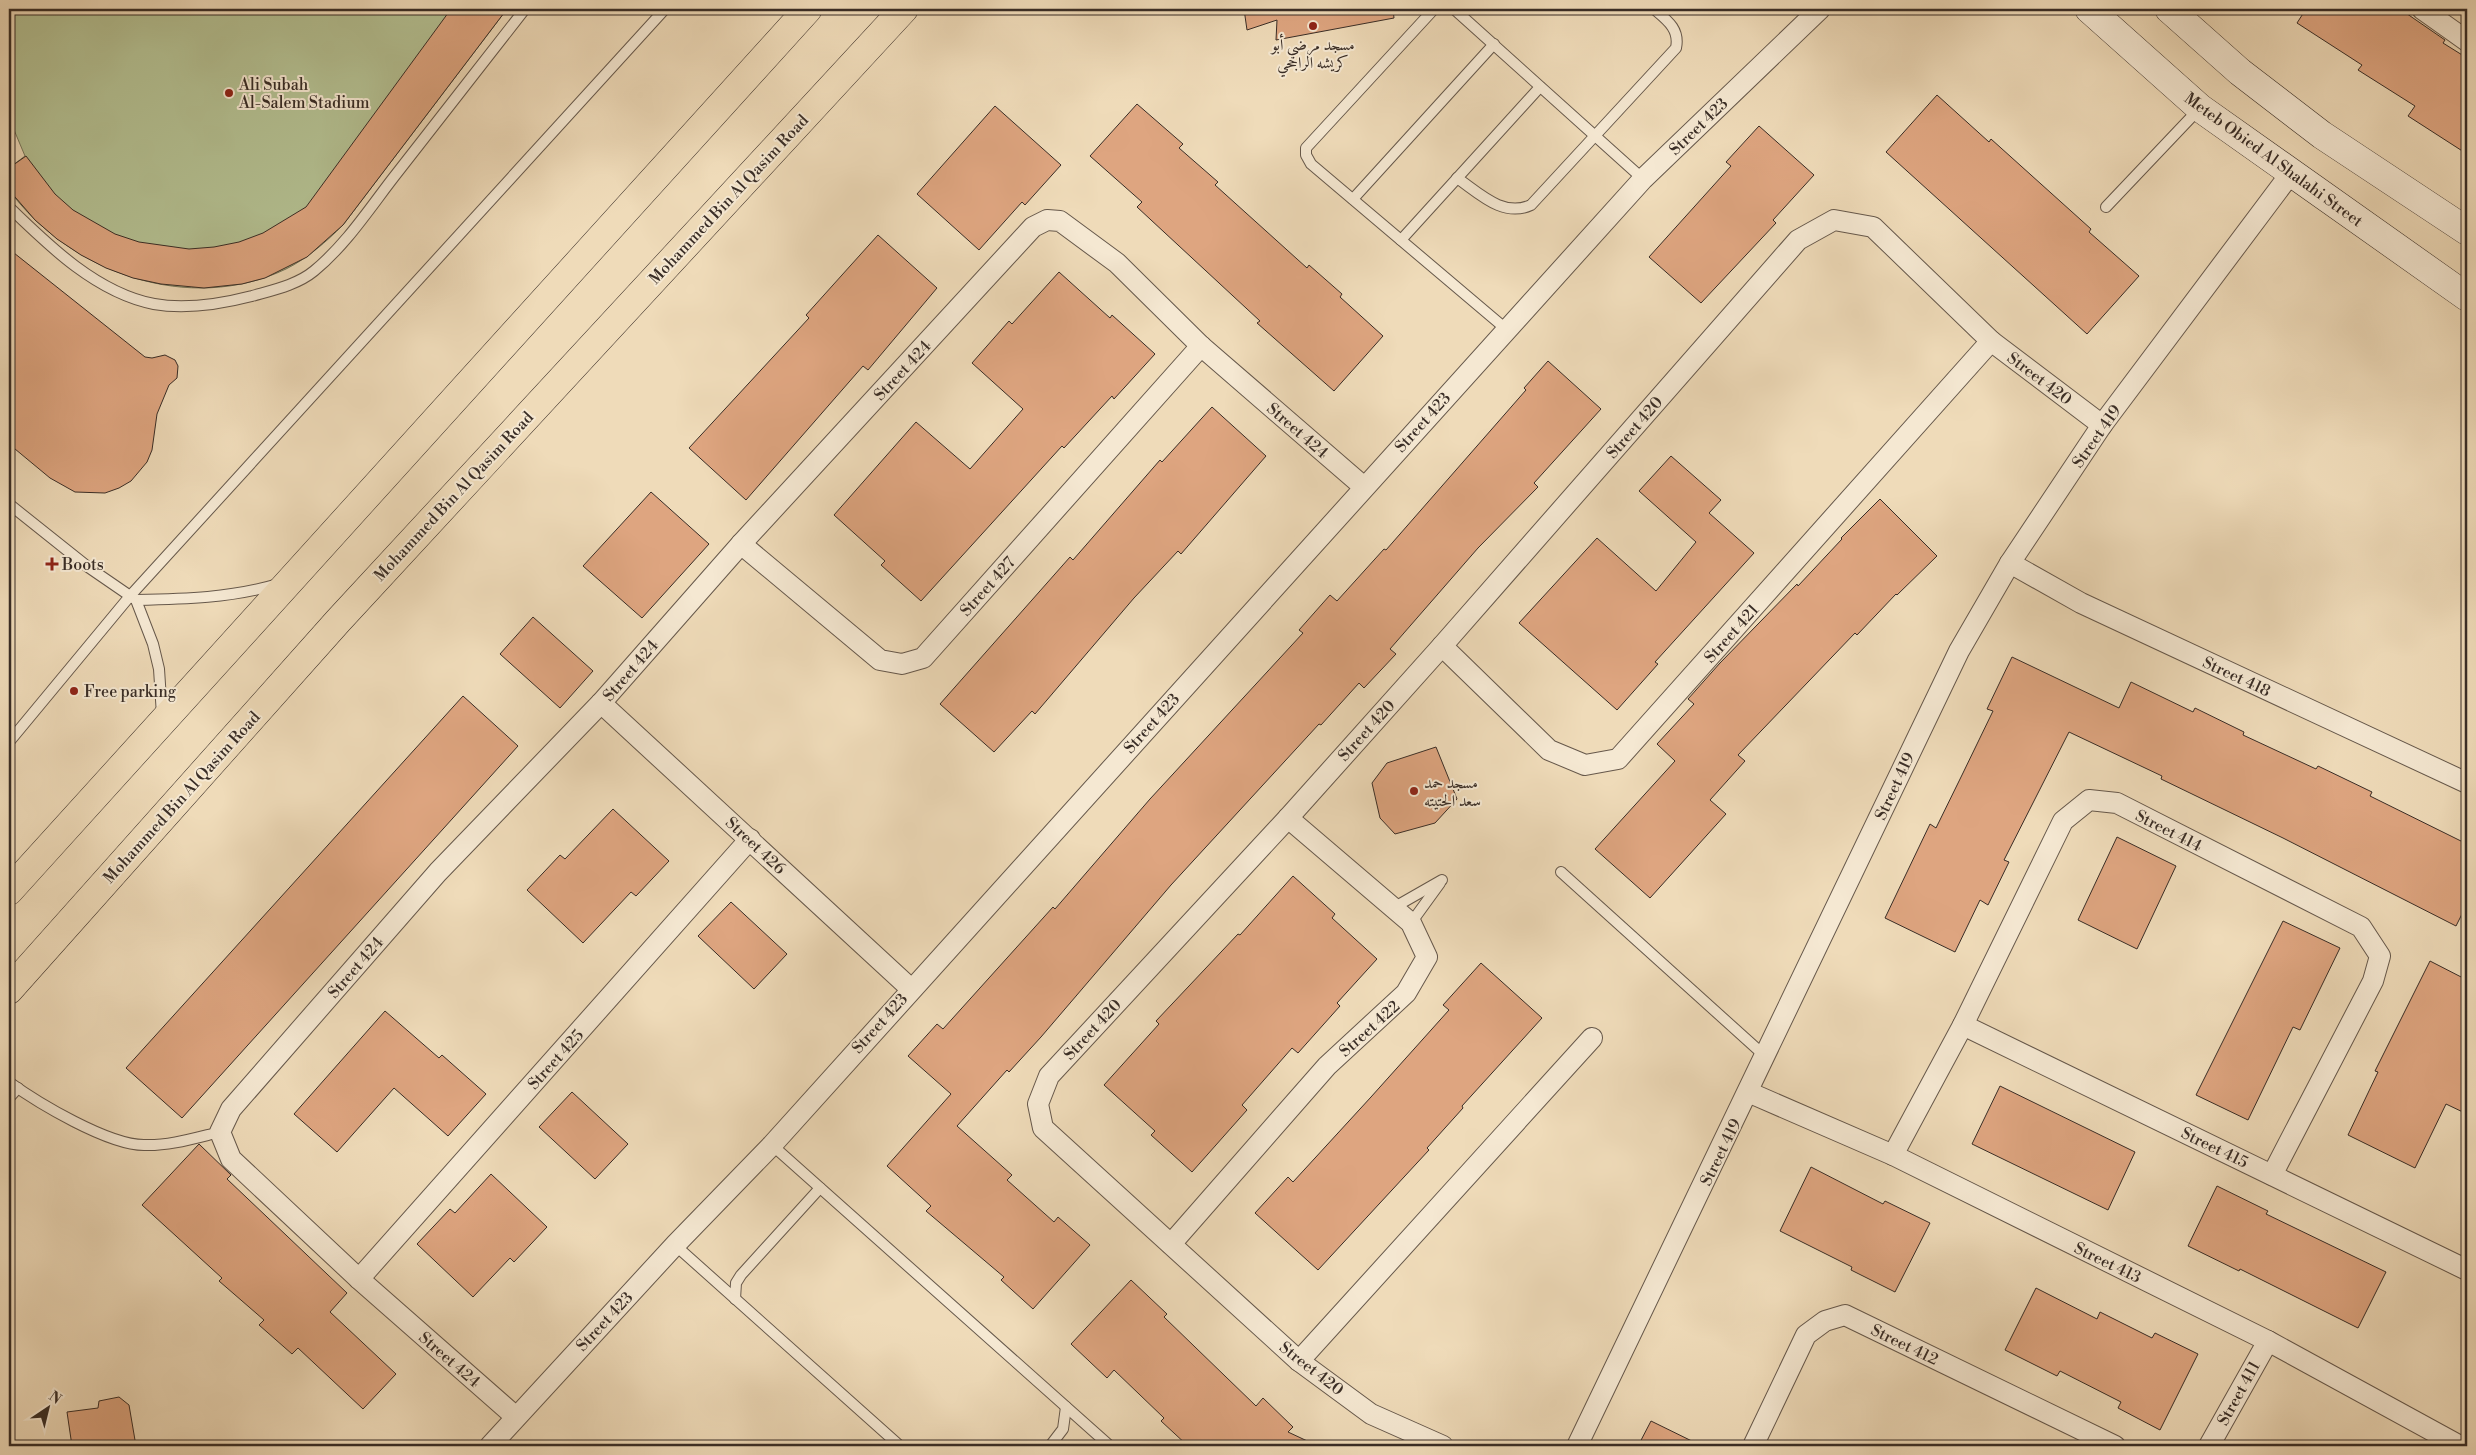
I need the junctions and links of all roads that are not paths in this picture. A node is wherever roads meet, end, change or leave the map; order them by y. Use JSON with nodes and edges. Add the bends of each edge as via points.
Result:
{"nodes":[{"id":1,"x":524,"y":9,"type":"edge"},
{"id":2,"x":665,"y":9,"type":"edge"},
{"id":3,"x":808,"y":9,"type":"edge"},
{"id":4,"x":904,"y":9,"type":"edge"},
{"id":5,"x":1434,"y":9,"type":"edge"},
{"id":6,"x":1454,"y":9,"type":"edge"},
{"id":7,"x":1654,"y":9,"type":"edge"},
{"id":8,"x":1820,"y":9,"type":"edge"},
{"id":9,"x":2090,"y":9,"type":"edge"},
{"id":10,"x":2169,"y":9,"type":"edge"},
{"id":11,"x":2422,"y":9,"type":"edge"},
{"id":12,"x":2467,"y":41,"type":"edge"},
{"id":13,"x":1494,"y":44,"type":"junction"},
{"id":14,"x":1540,"y":87,"type":"junction"},
{"id":15,"x":2200,"y":108,"type":"junction"},
{"id":16,"x":1595,"y":136,"type":"junction"},
{"id":17,"x":2291,"y":174,"type":"junction"},
{"id":18,"x":1457,"y":178,"type":"junction"},
{"id":19,"x":1643,"y":179,"type":"junction"},
{"id":20,"x":1353,"y":199,"type":"junction"},
{"id":21,"x":9,"y":207,"type":"edge"},
{"id":22,"x":2106,"y":207,"type":"dead end"},
{"id":23,"x":2467,"y":231,"type":"edge"},
{"id":24,"x":1401,"y":240,"type":"junction"},
{"id":25,"x":2467,"y":297,"type":"edge"},
{"id":26,"x":1506,"y":329,"type":"junction"},
{"id":27,"x":1991,"y":341,"type":"junction"},
{"id":28,"x":1201,"y":346,"type":"junction"},
{"id":29,"x":2102,"y":424,"type":"junction"},
{"id":30,"x":1364,"y":487,"type":"junction"},
{"id":31,"x":9,"y":504,"type":"edge"},
{"id":32,"x":741,"y":544,"type":"junction"},
{"id":33,"x":2010,"y":563,"type":"junction"},
{"id":34,"x":294,"y":578,"type":"junction"},
{"id":35,"x":133,"y":598,"type":"junction"},
{"id":36,"x":1442,"y":646,"type":"junction"},
{"id":37,"x":601,"y":703,"type":"junction"},
{"id":38,"x":161,"y":721,"type":"junction"},
{"id":39,"x":9,"y":742,"type":"edge"},
{"id":40,"x":2467,"y":783,"type":"edge"},
{"id":41,"x":1288,"y":818,"type":"junction"},
{"id":42,"x":750,"y":839,"type":"junction"},
{"id":43,"x":1561,"y":872,"type":"dead end"},
{"id":44,"x":9,"y":891,"type":"edge"},
{"id":45,"x":1393,"y":908,"type":"junction"},
{"id":46,"x":1411,"y":923,"type":"junction"},
{"id":47,"x":910,"y":988,"type":"junction"},
{"id":48,"x":9,"y":990,"type":"edge"},
{"id":49,"x":1963,"y":1025,"type":"junction"},
{"id":50,"x":1592,"y":1038,"type":"dead end"},
{"id":51,"x":1766,"y":1057,"type":"junction"},
{"id":52,"x":9,"y":1082,"type":"edge"},
{"id":53,"x":18,"y":1088,"type":"junction"},
{"id":54,"x":1748,"y":1092,"type":"junction"},
{"id":55,"x":9,"y":1098,"type":"edge"},
{"id":56,"x":220,"y":1132,"type":"junction"},
{"id":57,"x":772,"y":1145,"type":"junction"},
{"id":58,"x":1893,"y":1155,"type":"junction"},
{"id":59,"x":2272,"y":1175,"type":"junction"},
{"id":60,"x":820,"y":1188,"type":"junction"},
{"id":61,"x":1171,"y":1244,"type":"junction"},
{"id":62,"x":675,"y":1245,"type":"junction"},
{"id":63,"x":2467,"y":1270,"type":"edge"},
{"id":64,"x":359,"y":1279,"type":"junction"},
{"id":65,"x":735,"y":1299,"type":"junction"},
{"id":66,"x":2268,"y":1341,"type":"junction"},
{"id":67,"x":1299,"y":1360,"type":"junction"},
{"id":68,"x":1066,"y":1407,"type":"junction"},
{"id":69,"x":516,"y":1417,"type":"junction"},
{"id":70,"x":490,"y":1446,"type":"edge"},
{"id":71,"x":900,"y":1446,"type":"edge"},
{"id":72,"x":1050,"y":1446,"type":"edge"},
{"id":73,"x":1110,"y":1446,"type":"edge"},
{"id":74,"x":1443,"y":1446,"type":"edge"},
{"id":75,"x":1577,"y":1446,"type":"edge"},
{"id":76,"x":1753,"y":1446,"type":"edge"},
{"id":77,"x":2115,"y":1446,"type":"edge"},
{"id":78,"x":2209,"y":1446,"type":"edge"},
{"id":79,"x":2460,"y":1446,"type":"edge"}],
"edges":[{"from":1,"to":21,"type":"lane","via":[[351,233],[314,272],[293,284],[213,304],[184,307],[154,304],[117,292],[71,263]]},
{"from":2,"to":35,"type":"lane"},
{"from":3,"to":34,"type":"main road"},
{"from":4,"to":48,"type":"main road","name":"Mohammed Bin Al Qasim Road","via":[[338,621]]},
{"from":5,"to":20,"type":"lane","via":[[1306,148],[1311,164]]},
{"from":6,"to":13,"type":"lane"},
{"from":7,"to":16,"type":"lane","via":[[1676,31],[1676,48]]},
{"from":8,"to":19,"type":"street","name":"Street 423"},
{"from":9,"to":15,"type":"street","name":"Meteb Obied Al Shalahi Street"},
{"from":10,"to":23,"type":"street","via":[[2240,72],[2322,135]]},
{"from":11,"to":12,"type":"street"},
{"from":13,"to":14,"type":"lane"},
{"from":13,"to":20,"type":"lane"},
{"from":14,"to":16,"type":"lane"},
{"from":14,"to":18,"type":"lane"},
{"from":15,"to":17,"type":"street","name":"Meteb Obied Al Shalahi Street"},
{"from":15,"to":22,"type":"lane"},
{"from":16,"to":18,"type":"lane","via":[[1531,205],[1522,209],[1503,208]]},
{"from":16,"to":19,"type":"lane"},
{"from":17,"to":25,"type":"street","name":"Meteb Obied Al Shalahi Street"},
{"from":17,"to":29,"type":"street","name":"Street 419"},
{"from":18,"to":24,"type":"lane"},
{"from":19,"to":26,"type":"street","name":"Street 423"},
{"from":20,"to":24,"type":"lane"},
{"from":24,"to":26,"type":"lane"},
{"from":26,"to":30,"type":"street","name":"Street 423"},
{"from":27,"to":29,"type":"street","name":"Street 420"},
{"from":27,"to":36,"type":"street","name":"Street 421","via":[[1618,759],[1585,765],[1549,750]]},
{"from":27,"to":36,"type":"street","name":"Street 420","via":[[1873,227],[1834,220],[1798,240]]},
{"from":28,"to":30,"type":"street","name":"Street 424"},
{"from":28,"to":32,"type":"street","name":"Street 427","via":[[924,658],[902,664],[880,660]]},
{"from":28,"to":32,"type":"street","name":"Street 424","via":[[1117,263],[1060,221],[1048,220],[1033,227]]},
{"from":29,"to":33,"type":"street","name":"Street 419"},
{"from":30,"to":47,"type":"street","name":"Street 423"},
{"from":31,"to":35,"type":"lane"},
{"from":32,"to":37,"type":"street","name":"Street 424"},
{"from":33,"to":40,"type":"street","name":"Street 418","via":[[2081,603]]},
{"from":33,"to":51,"type":"street","name":"Street 419","via":[[1959,651]]},
{"from":34,"to":35,"type":"lane","via":[[231,594],[185,599]]},
{"from":34,"to":38,"type":"main road"},
{"from":35,"to":38,"type":"lane","via":[[153,644],[159,669]]},
{"from":35,"to":39,"type":"lane"},
{"from":36,"to":41,"type":"street","name":"Street 420"},
{"from":37,"to":42,"type":"street","name":"Street 426"},
{"from":37,"to":56,"type":"street","name":"Street 424","via":[[438,872],[231,1109]]},
{"from":38,"to":44,"type":"main road"},
{"from":41,"to":45,"type":"street","name":"Street 422"},
{"from":41,"to":61,"type":"street","name":"Street 420","via":[[1049,1076],[1038,1104],[1043,1128]]},
{"from":42,"to":47,"type":"street","name":"Street 426"},
{"from":42,"to":64,"type":"street","name":"Street 425"},
{"from":43,"to":51,"type":"lane"},
{"from":45,"to":46,"type":"street","name":"Street 422"},
{"from":45,"to":46,"type":"lane","via":[[1442,880]]},
{"from":46,"to":61,"type":"street","name":"Street 422","via":[[1427,957],[1406,993],[1327,1066]]},
{"from":47,"to":57,"type":"street","name":"Street 423"},
{"from":49,"to":58,"type":"street","name":"Street 414"},
{"from":49,"to":59,"type":"street","name":"Street 415"},
{"from":49,"to":59,"type":"street","name":"Street 414","via":[[2063,821],[2088,800],[2117,803],[2361,927],[2380,956],[2373,981]]},
{"from":50,"to":67,"type":"street"},
{"from":51,"to":54,"type":"street","name":"Street 419"},
{"from":52,"to":53,"type":"lane"},
{"from":53,"to":55,"type":"lane"},
{"from":53,"to":56,"type":"lane","via":[[121,1142],[152,1145]]},
{"from":54,"to":58,"type":"street","name":"Street 413"},
{"from":54,"to":75,"type":"street","name":"Street 419"},
{"from":56,"to":64,"type":"street","name":"Street 424","via":[[231,1159]]},
{"from":57,"to":60,"type":"lane"},
{"from":57,"to":62,"type":"street","name":"Street 423"},
{"from":58,"to":66,"type":"street","name":"Street 413"},
{"from":59,"to":63,"type":"street","name":"Street 415"},
{"from":60,"to":65,"type":"lane","via":[[741,1275],[736,1283]]},
{"from":60,"to":68,"type":"lane"},
{"from":61,"to":67,"type":"street","name":"Street 420"},
{"from":62,"to":65,"type":"lane"},
{"from":62,"to":69,"type":"street","name":"Street 423"},
{"from":64,"to":69,"type":"street","name":"Street 424"},
{"from":65,"to":71,"type":"lane"},
{"from":66,"to":78,"type":"street","name":"Street 411"},
{"from":66,"to":79,"type":"street","name":"Street 413"},
{"from":67,"to":74,"type":"street","name":"Street 420","via":[[1371,1414]]},
{"from":68,"to":72,"type":"lane","via":[[1063,1429]]},
{"from":68,"to":73,"type":"lane"},
{"from":69,"to":70,"type":"street","name":"Street 423"},
{"from":76,"to":77,"type":"street","name":"Street 412","via":[[1806,1334],[1825,1321],[1845,1315]]}]}
